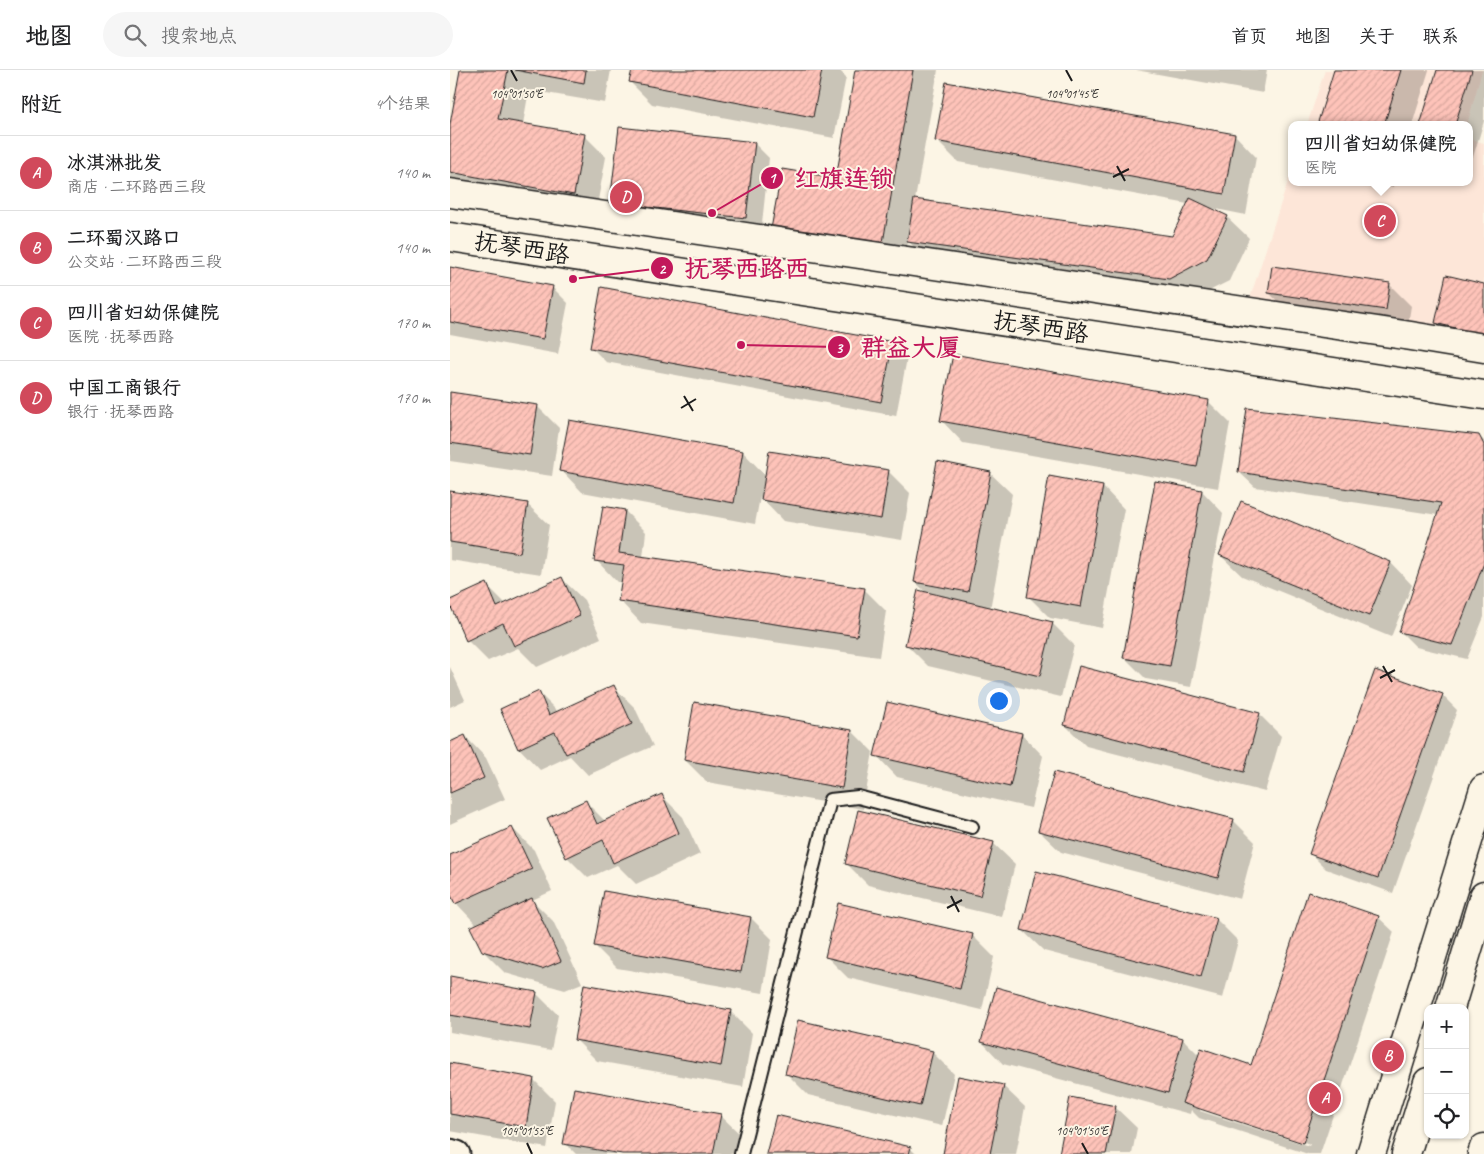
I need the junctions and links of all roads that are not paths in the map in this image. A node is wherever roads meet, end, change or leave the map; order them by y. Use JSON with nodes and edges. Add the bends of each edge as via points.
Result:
{"nodes":[{"id":1,"x":450,"y":193,"type":"edge"},
{"id":2,"x":450,"y":237,"type":"edge"},
{"id":3,"x":1484,"y":348,"type":"edge"},
{"id":4,"x":1484,"y":395,"type":"edge"},
{"id":5,"x":1484,"y":789,"type":"edge"},
{"id":6,"x":972,"y":827,"type":"dead end"},
{"id":7,"x":1484,"y":896,"type":"edge"},
{"id":8,"x":1451,"y":1004,"type":"edge"},
{"id":9,"x":1424,"y":1094,"type":"edge"},
{"id":10,"x":1484,"y":1148,"type":"edge"},
{"id":11,"x":450,"y":1152,"type":"edge"},
{"id":12,"x":457,"y":1154,"type":"edge"},
{"id":13,"x":741,"y":1154,"type":"edge"},
{"id":14,"x":1371,"y":1154,"type":"edge"},
{"id":15,"x":1406,"y":1154,"type":"edge"},
{"id":16,"x":1482,"y":1154,"type":"edge"}],
"edges":[{"from":1,"to":3,"type":"main road","name":"抚琴西路"},
{"from":2,"to":4,"type":"main road","name":"抚琴西路"},
{"from":5,"to":14,"type":"main road"},
{"from":6,"to":13,"type":"lane","via":[[858,797],[830,800]]},
{"from":7,"to":8,"type":"main road"},
{"from":9,"to":15,"type":"main road"},
{"from":10,"to":16,"type":"main road"},
{"from":11,"to":12,"type":"street"}]}
